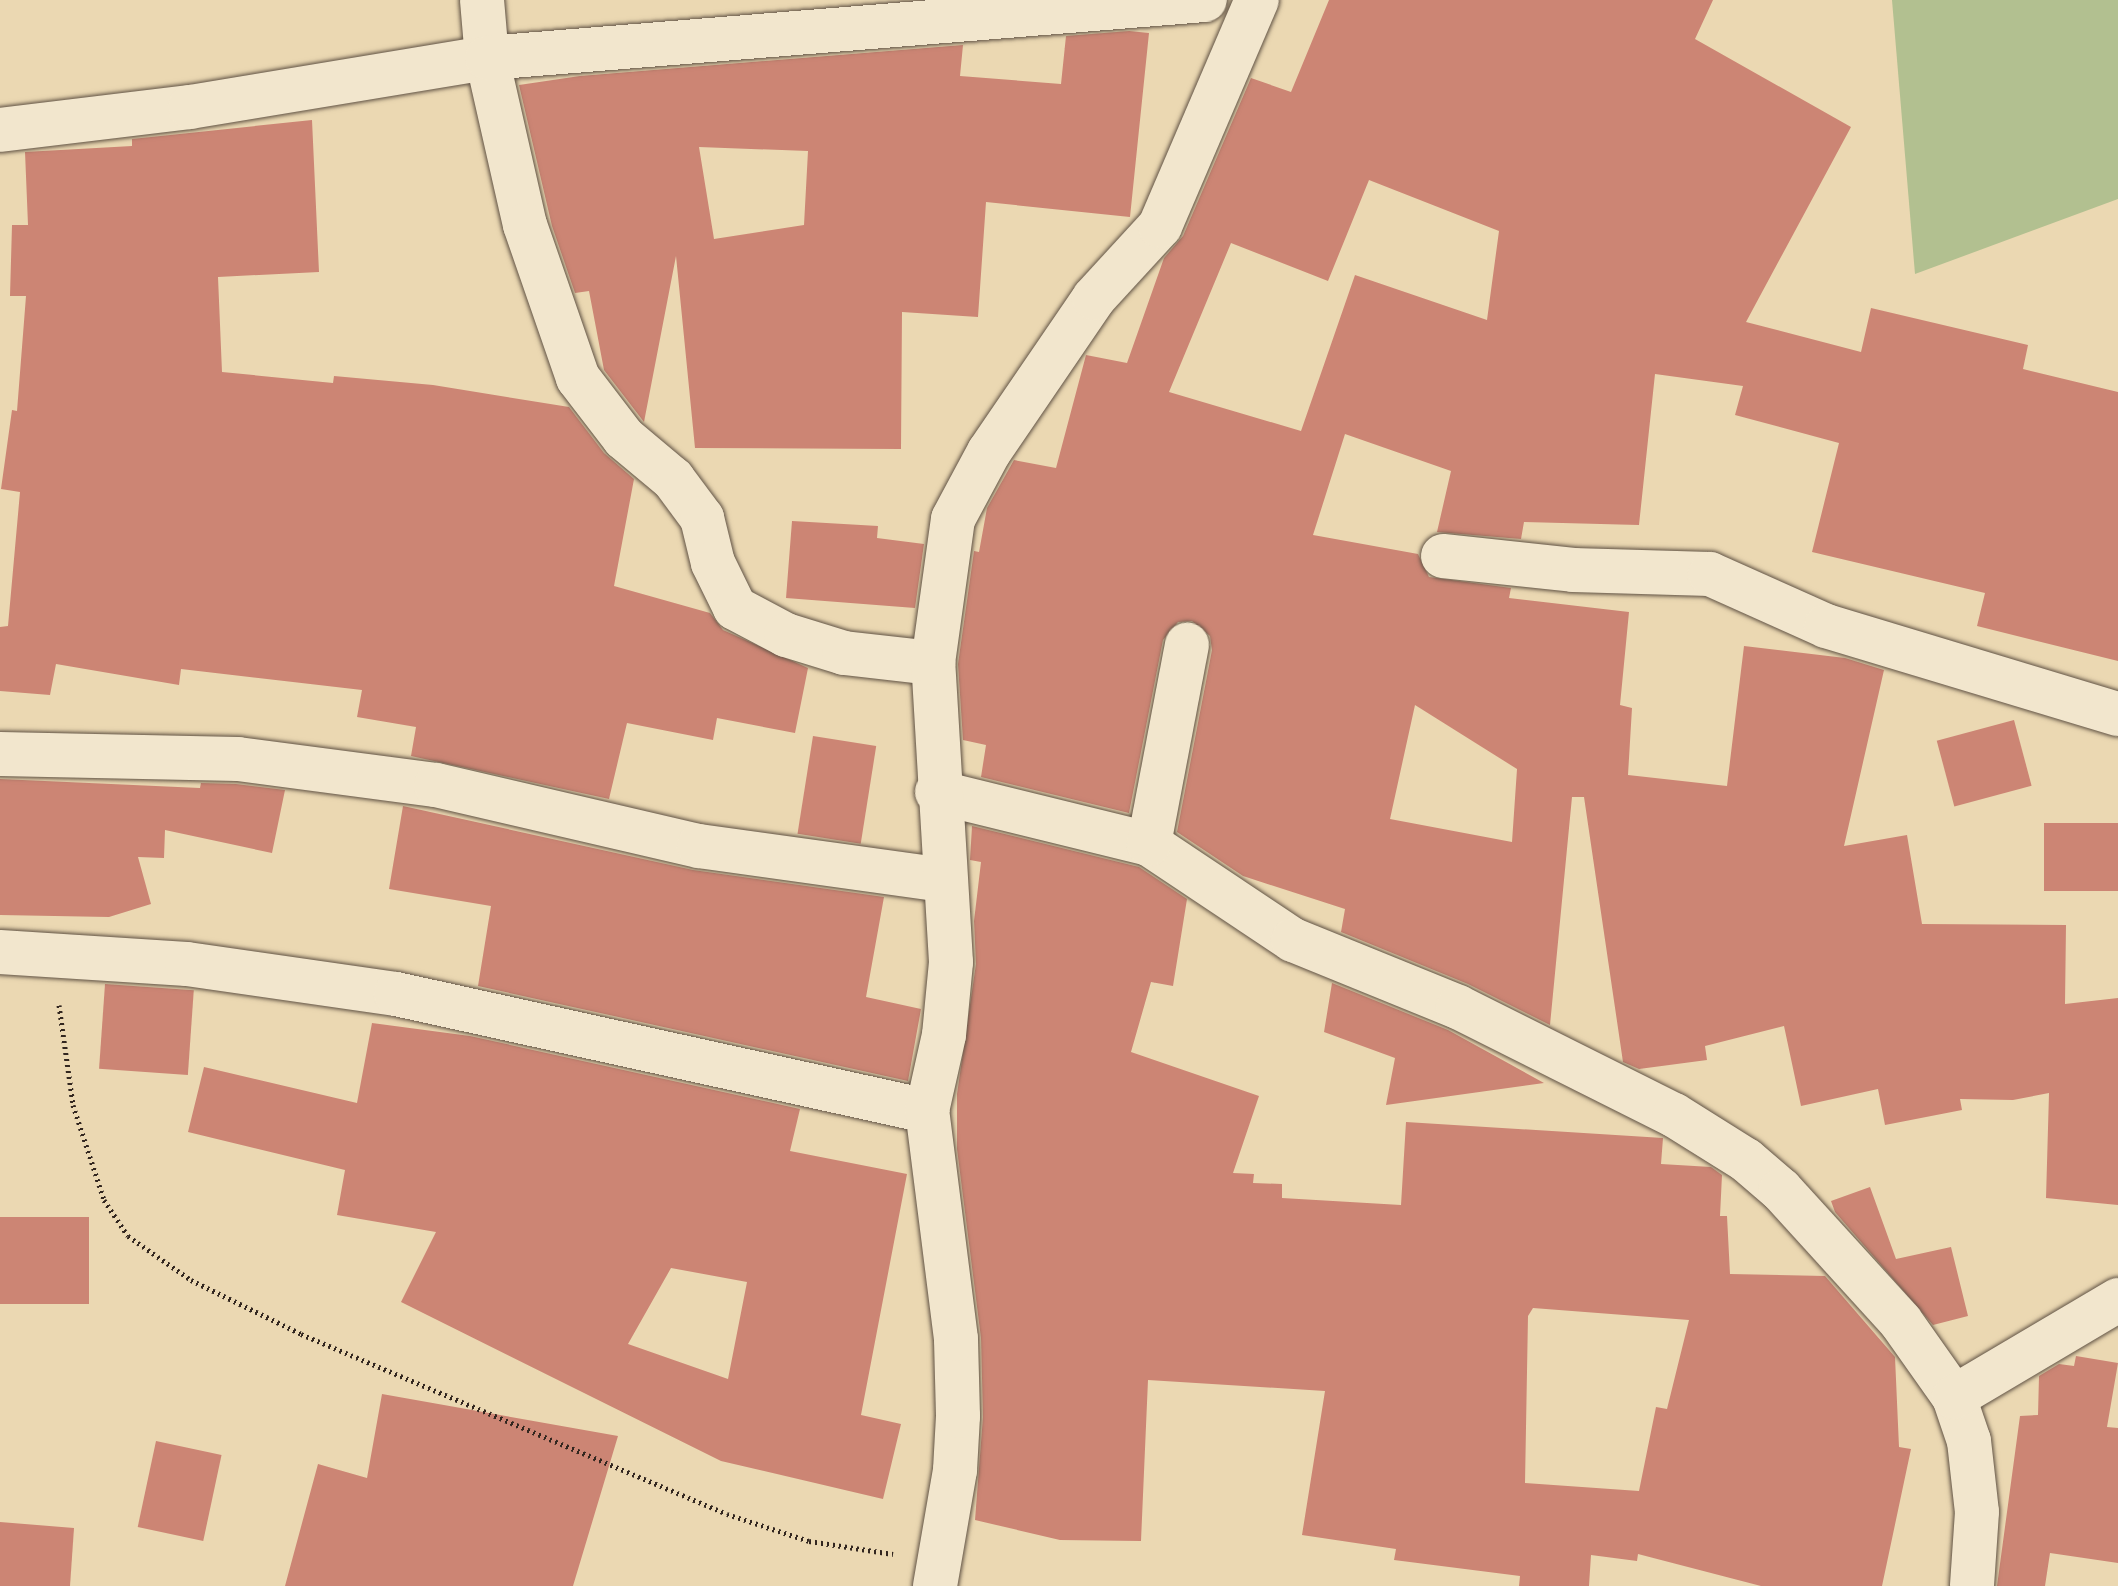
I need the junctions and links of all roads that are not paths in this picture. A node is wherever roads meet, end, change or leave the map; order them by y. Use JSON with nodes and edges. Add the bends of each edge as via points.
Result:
{"nodes":[{"id":1,"x":482,"y":0,"type":"edge"},
{"id":2,"x":1205,"y":0,"type":"edge"},
{"id":3,"x":1257,"y":0,"type":"edge"},
{"id":4,"x":487,"y":58,"type":"junction"},
{"id":5,"x":0,"y":130,"type":"edge"},
{"id":6,"x":1443,"y":556,"type":"dead end"},
{"id":7,"x":1187,"y":645,"type":"dead end"},
{"id":8,"x":933,"y":663,"type":"junction"},
{"id":9,"x":2118,"y":714,"type":"edge"},
{"id":10,"x":0,"y":754,"type":"edge"},
{"id":11,"x":937,"y":792,"type":"junction"},
{"id":12,"x":1149,"y":844,"type":"junction"},
{"id":13,"x":943,"y":880,"type":"junction"},
{"id":14,"x":0,"y":952,"type":"edge"},
{"id":15,"x":927,"y":1111,"type":"junction"},
{"id":16,"x":2118,"y":1300,"type":"edge"},
{"id":17,"x":1954,"y":1397,"type":"junction"},
{"id":18,"x":936,"y":1574,"type":"edge"},
{"id":19,"x":1972,"y":1586,"type":"edge"}],
"edges":[{"from":1,"to":4,"type":"street"},
{"from":2,"to":4,"type":"street"},
{"from":3,"to":8,"type":"street","via":[[1160,226],[1094,298],[989,452],[953,519]]},
{"from":4,"to":5,"type":"street","via":[[190,107]]},
{"from":4,"to":8,"type":"street","via":[[525,225],[578,378],[624,438],[673,479],[702,518],[713,563],[735,608],[786,635],[844,653]]},
{"from":6,"to":9,"type":"street","via":[[1573,570],[1710,574],[1826,626]]},
{"from":7,"to":12,"type":"street"},
{"from":8,"to":11,"type":"street"},
{"from":10,"to":13,"type":"street","via":[[238,759],[405,781],[699,846]]},
{"from":11,"to":12,"type":"street"},
{"from":11,"to":13,"type":"street"},
{"from":12,"to":17,"type":"street","via":[[1293,940],[1458,1007],[1710,1134],[1781,1190],[1901,1322]]},
{"from":13,"to":15,"type":"street","via":[[951,962],[944,1035]]},
{"from":14,"to":15,"type":"street","via":[[187,964],[396,994]]},
{"from":15,"to":18,"type":"street","via":[[956,1339],[958,1416],[955,1470]]},
{"from":16,"to":17,"type":"street"},
{"from":17,"to":19,"type":"street","via":[[1969,1441],[1975,1498]]}]}
